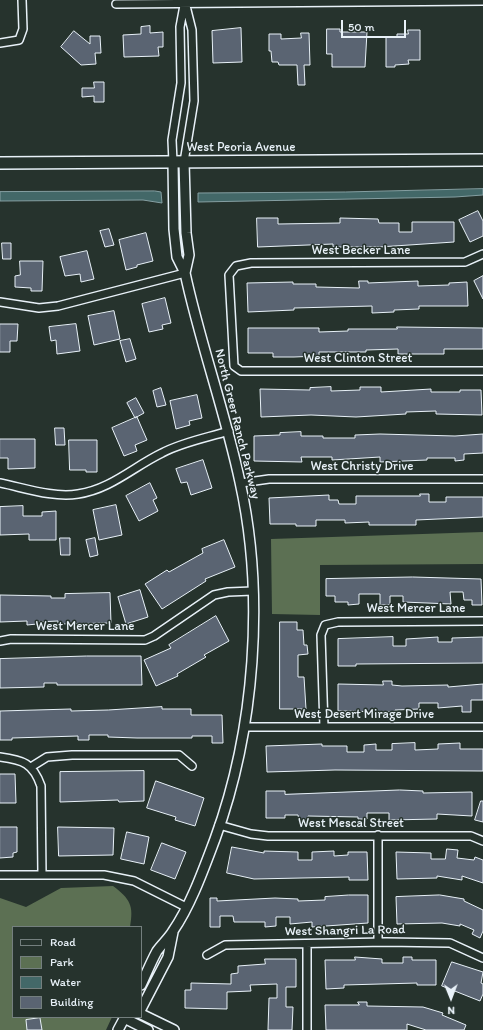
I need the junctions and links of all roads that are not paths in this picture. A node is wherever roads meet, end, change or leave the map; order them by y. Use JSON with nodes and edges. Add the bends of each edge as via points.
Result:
{"nodes":[{"id":1,"x":22,"y":0,"type":"edge"},
{"id":2,"x":185,"y":1,"type":"edge"},
{"id":3,"x":483,"y":1,"type":"edge"},
{"id":4,"x":116,"y":4,"type":"dead end"},
{"id":5,"x":0,"y":43,"type":"edge"},
{"id":6,"x":483,"y":160,"type":"edge"},
{"id":7,"x":179,"y":162,"type":"junction"},
{"id":8,"x":0,"y":163,"type":"edge"},
{"id":9,"x":483,"y":254,"type":"edge"},
{"id":10,"x":185,"y":273,"type":"junction"},
{"id":11,"x":0,"y":302,"type":"edge"},
{"id":12,"x":234,"y":366,"type":"joint"},
{"id":13,"x":483,"y":371,"type":"edge"},
{"id":14,"x":229,"y":431,"type":"junction"},
{"id":15,"x":483,"y":479,"type":"edge"},
{"id":16,"x":0,"y":483,"type":"edge"},
{"id":17,"x":241,"y":483,"type":"junction"},
{"id":18,"x":253,"y":591,"type":"junction"},
{"id":19,"x":483,"y":621,"type":"edge"},
{"id":20,"x":0,"y":641,"type":"edge"},
{"id":21,"x":244,"y":727,"type":"junction"},
{"id":22,"x":324,"y":727,"type":"junction"},
{"id":23,"x":483,"y":727,"type":"edge"},
{"id":24,"x":0,"y":757,"type":"edge"},
{"id":25,"x":192,"y":766,"type":"dead end"},
{"id":26,"x":31,"y":767,"type":"junction"},
{"id":27,"x":219,"y":825,"type":"junction"},
{"id":28,"x":378,"y":835,"type":"junction"},
{"id":29,"x":483,"y":841,"type":"edge"},
{"id":30,"x":0,"y":875,"type":"edge"},
{"id":31,"x":42,"y":875,"type":"junction"},
{"id":32,"x":186,"y":908,"type":"junction"},
{"id":33,"x":174,"y":931,"type":"junction"},
{"id":34,"x":378,"y":942,"type":"junction"},
{"id":35,"x":307,"y":944,"type":"junction"},
{"id":36,"x":207,"y":955,"type":"dead end"},
{"id":37,"x":483,"y":958,"type":"edge"},
{"id":38,"x":142,"y":983,"type":"edge"},
{"id":39,"x":142,"y":1007,"type":"edge"},
{"id":40,"x":142,"y":1014,"type":"edge"},
{"id":41,"x":125,"y":1018,"type":"edge"},
{"id":42,"x":134,"y":1023,"type":"edge"},
{"id":43,"x":118,"y":1030,"type":"edge"},
{"id":44,"x":148,"y":1030,"type":"edge"},
{"id":45,"x":174,"y":1030,"type":"edge"},
{"id":46,"x":307,"y":1030,"type":"edge"}],
"edges":[{"from":1,"to":5,"type":"street","via":[[22,29],[19,40]]},
{"from":2,"to":3,"type":"street"},
{"from":2,"to":4,"type":"street"},
{"from":2,"to":7,"type":"street","via":[[180,27],[181,83],[172,140]]},
{"from":2,"to":7,"type":"street","via":[[192,30],[194,101]]},
{"from":6,"to":7,"type":"main road","name":"West Peoria Avenue"},
{"from":7,"to":8,"type":"main road","name":"West Peoria Avenue"},
{"from":7,"to":10,"type":"street","name":"North Greer Ranch Parkway","via":[[189,256]]},
{"from":9,"to":12,"type":"street","name":"West Becker Lane","via":[[465,262],[236,266],[229,275]]},
{"from":10,"to":11,"type":"street","via":[[58,306],[39,308]]},
{"from":10,"to":14,"type":"street","name":"North Greer Ranch Parkway"},
{"from":12,"to":13,"type":"street","name":"West Clinton Street","via":[[241,371]]},
{"from":14,"to":16,"type":"street","via":[[179,445],[97,490],[76,494],[50,493]]},
{"from":14,"to":17,"type":"street","name":"North Greer Ranch Parkway"},
{"from":15,"to":17,"type":"street","name":"West Christy Drive","via":[[269,478]]},
{"from":17,"to":18,"type":"street","name":"North Greer Ranch Parkway","via":[[248,525]]},
{"from":18,"to":20,"type":"street","name":"West Mercer Lane","via":[[214,595],[145,640]]},
{"from":18,"to":21,"type":"street","name":"North Greer Ranch Parkway","via":[[254,631]]},
{"from":19,"to":22,"type":"street","name":"West Mercer Lane","via":[[338,622],[325,625],[321,635]]},
{"from":21,"to":22,"type":"street","name":"West Desert Mirage Drive"},
{"from":21,"to":27,"type":"street","name":"North Greer Ranch Parkway","via":[[237,763]]},
{"from":22,"to":23,"type":"street","name":"West Desert Mirage Drive"},
{"from":24,"to":26,"type":"street","via":[[21,761]]},
{"from":25,"to":26,"type":"street","via":[[179,755],[72,754],[47,756]]},
{"from":26,"to":31,"type":"street","via":[[41,786]]},
{"from":27,"to":28,"type":"street","name":"West Mescal Street","via":[[268,836]]},
{"from":27,"to":32,"type":"street","name":"North Greer Ranch Parkway"},
{"from":28,"to":29,"type":"street","name":"West Mescal Street","via":[[471,836]]},
{"from":28,"to":34,"type":"street"},
{"from":30,"to":31,"type":"street"},
{"from":31,"to":32,"type":"street","via":[[104,875],[134,881]]},
{"from":32,"to":33,"type":"street","name":"North Greer Ranch Parkway"},
{"from":33,"to":38,"type":"street","name":"North Greer Ranch Parkway","via":[[158,950]]},
{"from":33,"to":39,"type":"street","name":"North Greer Ranch Parkway","via":[[168,957]]},
{"from":34,"to":35,"type":"street","name":"West Shangri La Road"},
{"from":34,"to":37,"type":"street","name":"West Shangri La Road","via":[[450,943]]},
{"from":35,"to":36,"type":"street","name":"West Shangri La Road","via":[[225,944]]},
{"from":35,"to":46,"type":"street"},
{"from":40,"to":45,"type":"street"},
{"from":41,"to":42,"type":"street"},
{"from":41,"to":43,"type":"street"},
{"from":42,"to":44,"type":"street"}]}
